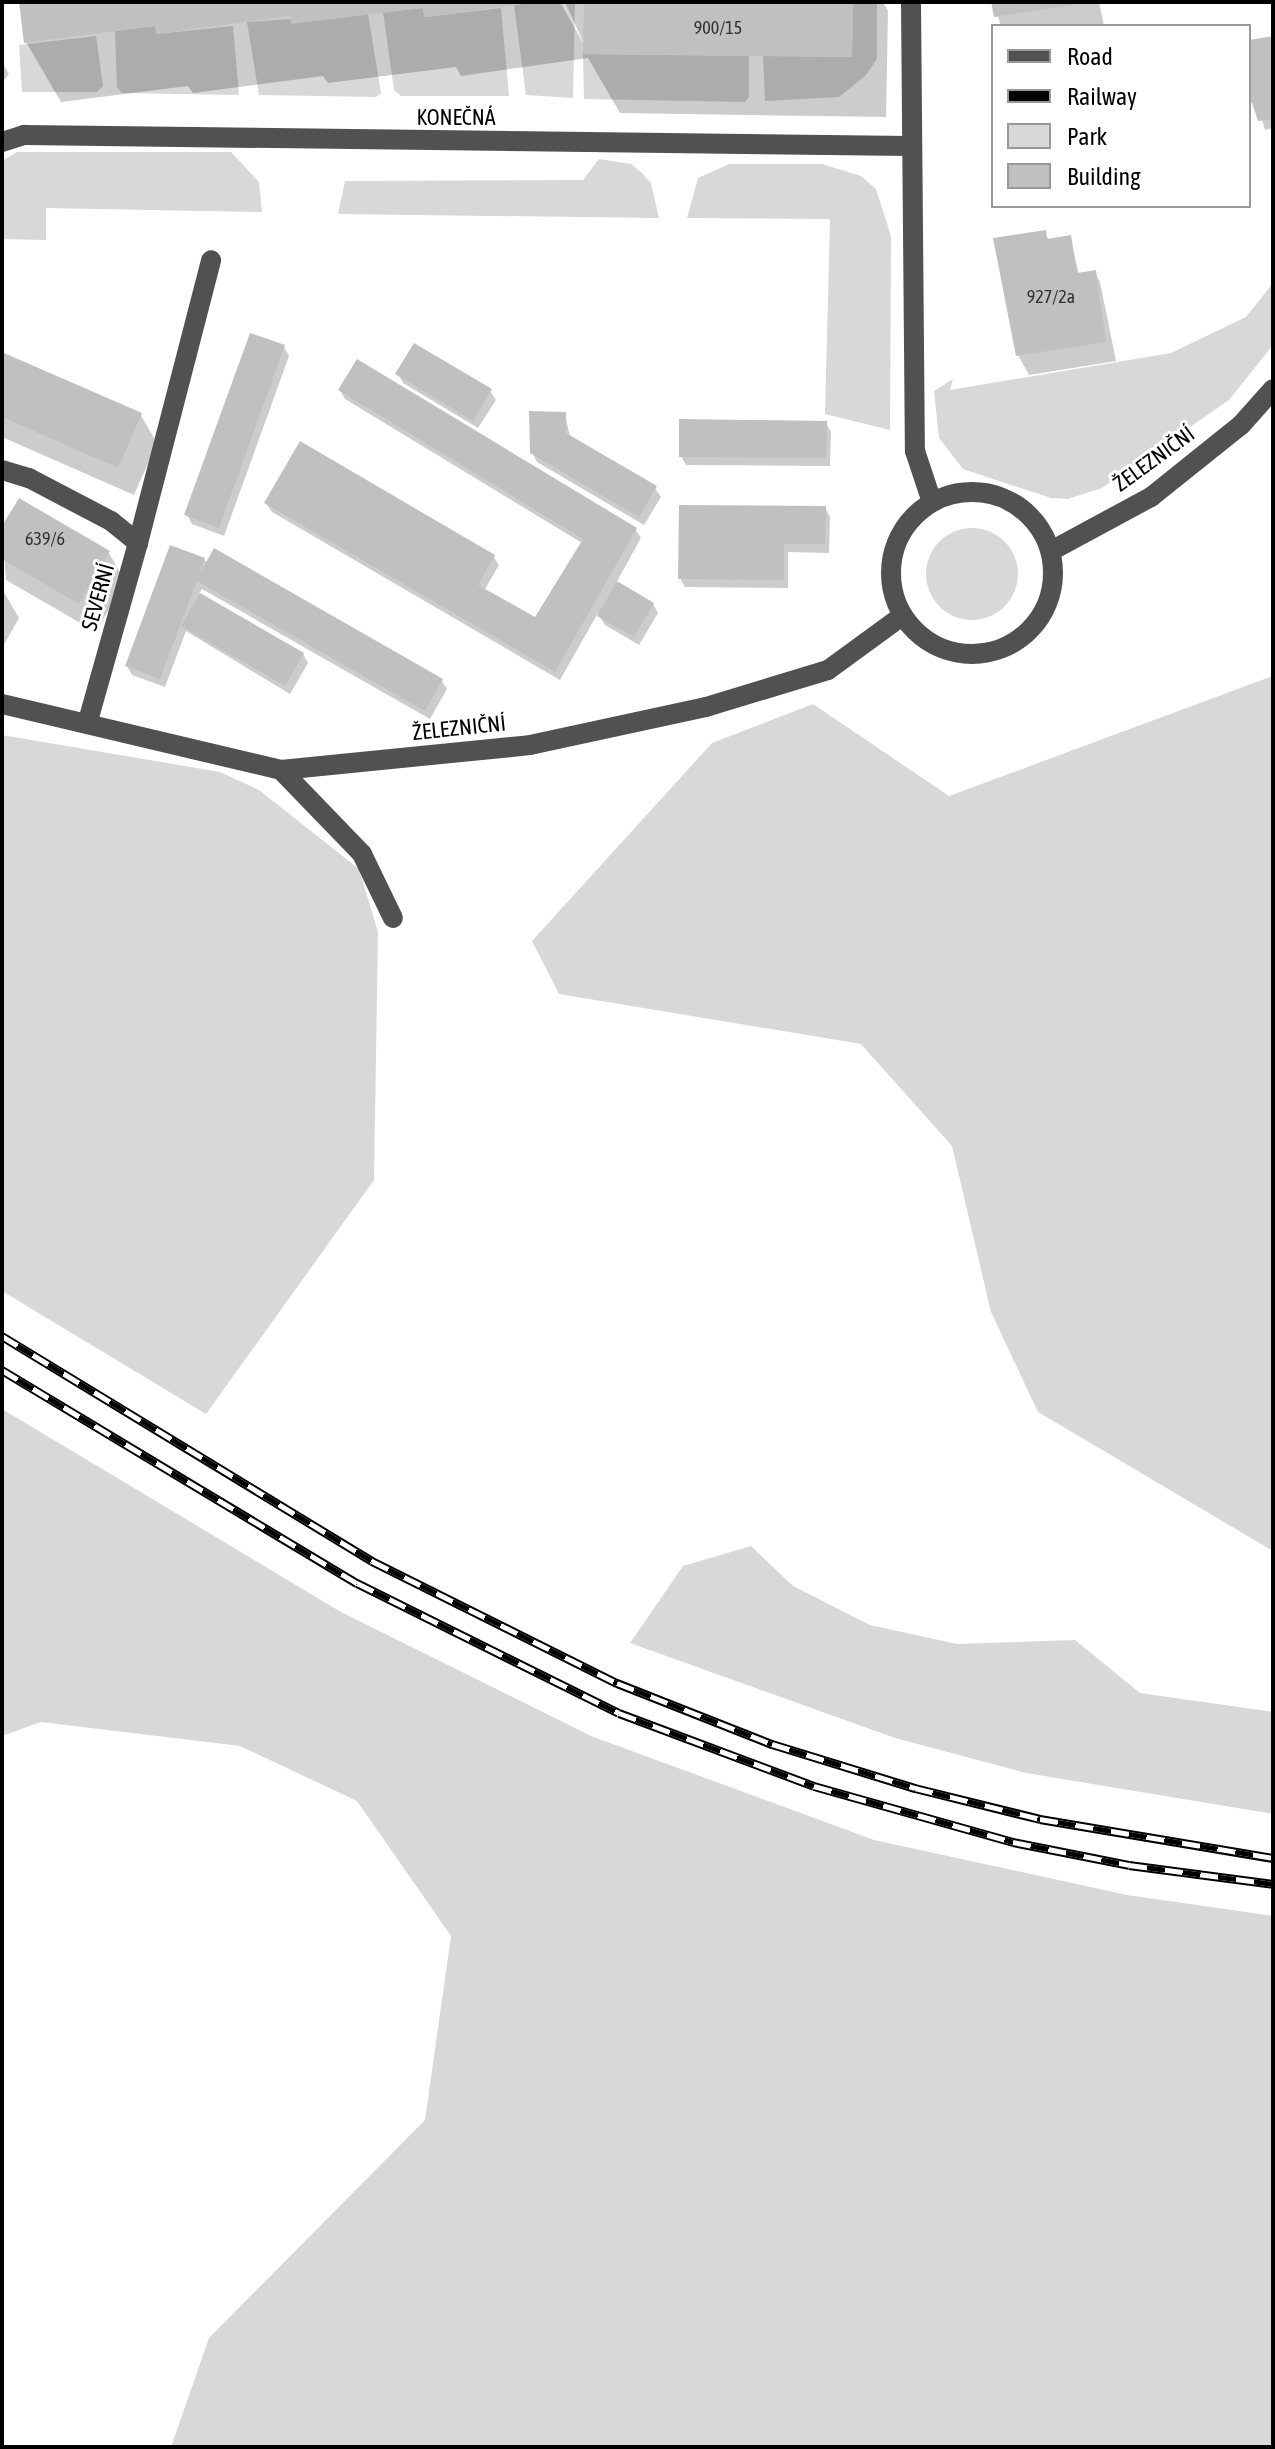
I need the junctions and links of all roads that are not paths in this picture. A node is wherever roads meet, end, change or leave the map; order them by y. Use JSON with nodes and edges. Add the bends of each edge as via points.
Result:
{"nodes":[{"id":1,"x":911,"y":2,"type":"edge"},
{"id":2,"x":2,"y":142,"type":"edge"},
{"id":3,"x":910,"y":146,"type":"junction"},
{"id":4,"x":211,"y":260,"type":"dead end"},
{"id":5,"x":1273,"y":389,"type":"edge"},
{"id":6,"x":2,"y":470,"type":"edge"},
{"id":7,"x":932,"y":502,"type":"junction"},
{"id":8,"x":138,"y":543,"type":"junction"},
{"id":9,"x":1051,"y":551,"type":"junction"},
{"id":10,"x":902,"y":616,"type":"junction"},
{"id":11,"x":2,"y":704,"type":"edge"},
{"id":12,"x":88,"y":721,"type":"junction"},
{"id":13,"x":281,"y":770,"type":"junction"},
{"id":14,"x":393,"y":918,"type":"dead end"}],
"edges":[{"from":1,"to":3,"type":"street"},
{"from":2,"to":3,"type":"street","name":"KONEČNÁ","via":[[24,135]]},
{"from":3,"to":7,"type":"street","via":[[915,451]]},
{"from":4,"to":8,"type":"street"},
{"from":5,"to":9,"type":"street","name":"ŽELEZNIČNÍ","via":[[1241,425],[1151,497]]},
{"from":6,"to":8,"type":"street","name":"SEVERNÍ","via":[[29,478],[97,514]]},
{"from":7,"to":9,"type":"street","via":[[957,493],[998,495],[1031,517]]},
{"from":7,"to":10,"type":"street","via":[[903,530],[893,552],[890,573]]},
{"from":8,"to":12,"type":"street","name":"SEVERNÍ"},
{"from":9,"to":10,"type":"street","via":[[1051,594],[1042,614],[1009,646],[988,653],[947,651],[930,643]]},
{"from":10,"to":13,"type":"street","name":"ŽELEZNIČNÍ","via":[[828,670],[706,707],[530,745]]},
{"from":11,"to":12,"type":"street","name":"ŽELEZNIČNÍ"},
{"from":12,"to":13,"type":"street","name":"ŽELEZNIČNÍ"},
{"from":13,"to":14,"type":"street","via":[[362,854]]}]}
